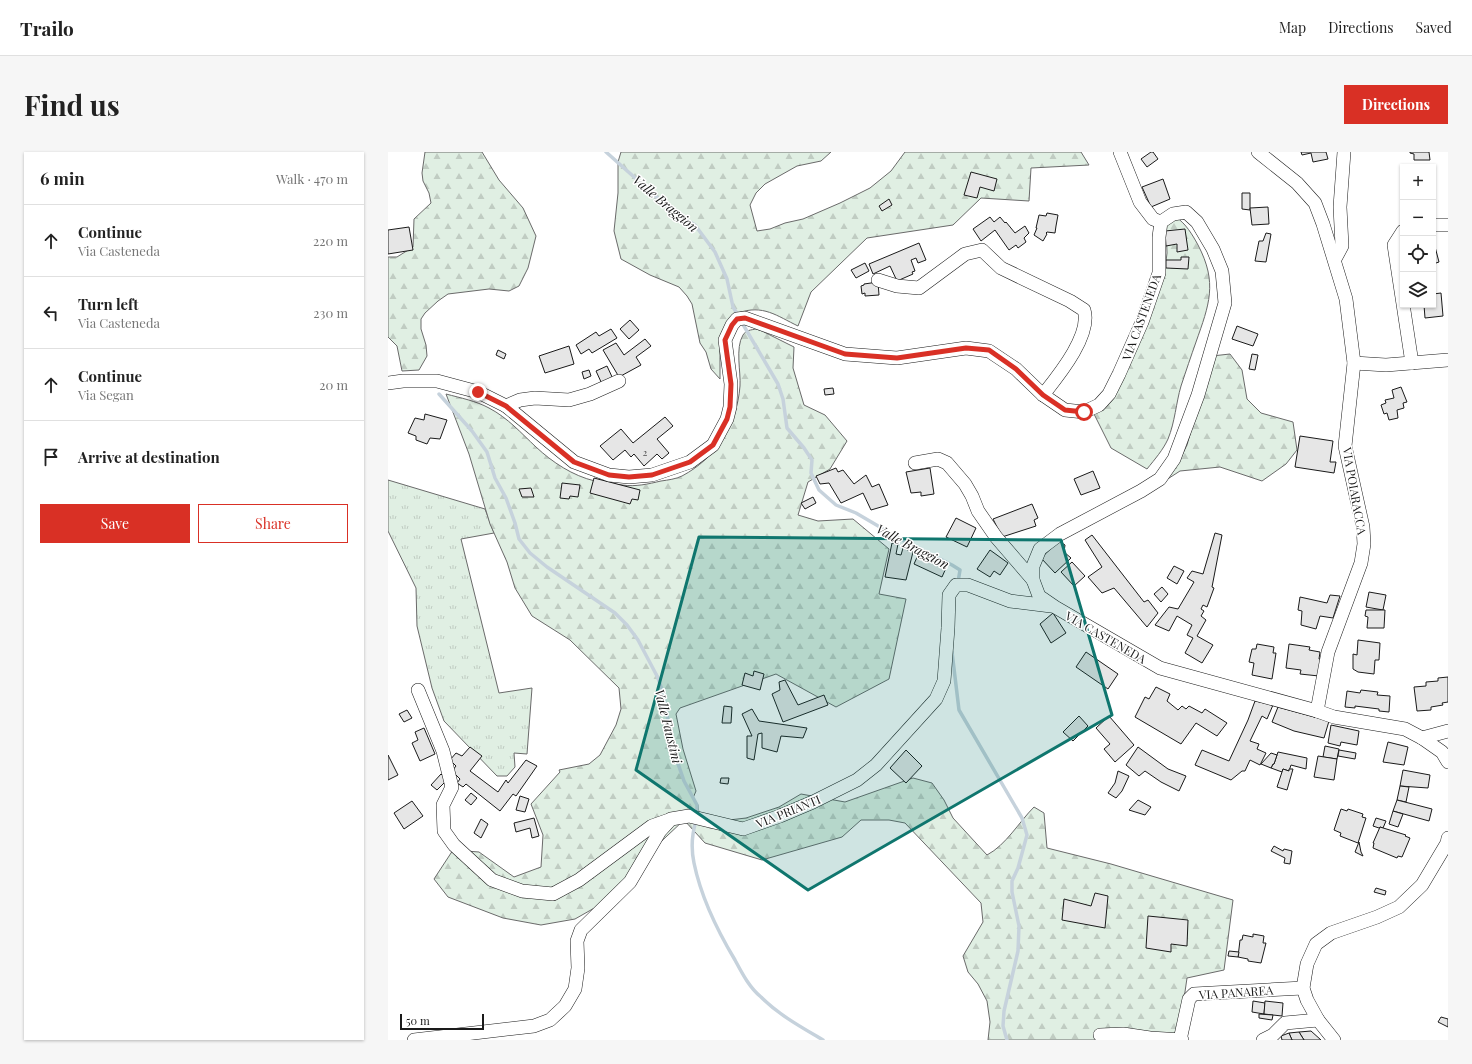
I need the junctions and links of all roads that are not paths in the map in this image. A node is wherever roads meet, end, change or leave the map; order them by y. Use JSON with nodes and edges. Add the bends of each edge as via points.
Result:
{"nodes":[{"id":1,"x":1120,"y":152,"type":"edge"},
{"id":2,"x":1258,"y":152,"type":"edge"},
{"id":3,"x":1344,"y":152,"type":"edge"},
{"id":4,"x":1161,"y":222,"type":"junction"},
{"id":5,"x":1436,"y":225,"type":"edge"},
{"id":6,"x":1448,"y":225,"type":"edge"},
{"id":7,"x":1400,"y":236,"type":"edge"},
{"id":8,"x":1335,"y":259,"type":"junction"},
{"id":9,"x":878,"y":280,"type":"dead end"},
{"id":10,"x":1448,"y":360,"type":"edge"},
{"id":11,"x":1354,"y":363,"type":"junction"},
{"id":12,"x":1412,"y":363,"type":"junction"},
{"id":13,"x":619,"y":381,"type":"dead end"},
{"id":14,"x":388,"y":383,"type":"edge"},
{"id":15,"x":1043,"y":395,"type":"junction"},
{"id":16,"x":506,"y":406,"type":"junction"},
{"id":17,"x":915,"y":463,"type":"dead end"},
{"id":18,"x":1033,"y":580,"type":"junction"},
{"id":19,"x":1055,"y":607,"type":"junction"},
{"id":20,"x":418,"y":690,"type":"dead end"},
{"id":21,"x":1317,"y":711,"type":"junction"},
{"id":22,"x":1448,"y":731,"type":"edge"},
{"id":23,"x":1422,"y":738,"type":"junction"},
{"id":24,"x":1448,"y":762,"type":"edge"},
{"id":25,"x":671,"y":819,"type":"junction"},
{"id":26,"x":1448,"y":838,"type":"edge"},
{"id":27,"x":1303,"y":988,"type":"junction"},
{"id":28,"x":1318,"y":1020,"type":"junction"},
{"id":29,"x":1100,"y":1035,"type":"dead end"},
{"id":30,"x":414,"y":1040,"type":"edge"},
{"id":31,"x":1181,"y":1040,"type":"edge"},
{"id":32,"x":1264,"y":1040,"type":"edge"},
{"id":33,"x":1334,"y":1040,"type":"edge"}],
"edges":[{"from":1,"to":4,"type":"street","via":[[1140,202],[1153,219]]},
{"from":2,"to":8,"type":"street","name":"VIA POIARACCA","via":[[1297,183],[1315,203]]},
{"from":3,"to":8,"type":"street","via":[[1340,207],[1342,246]]},
{"from":4,"to":15,"type":"street","name":"VIA CASTENEDA","via":[[1159,273],[1142,322],[1109,394],[1100,406],[1084,412],[1065,410]]},
{"from":4,"to":18,"type":"street","via":[[1173,214],[1186,212],[1197,222],[1222,271],[1225,303],[1198,395],[1174,459],[1160,479],[1060,534],[1040,549],[1033,566]]},
{"from":5,"to":6,"type":"street"},
{"from":7,"to":12,"type":"street","via":[[1394,245]]},
{"from":8,"to":11,"type":"street","name":"VIA POIARACCA","via":[[1346,299]]},
{"from":9,"to":15,"type":"street","via":[[897,286],[919,288],[965,254],[982,250],[1001,268],[1084,310],[1084,331],[1073,352]]},
{"from":10,"to":12,"type":"street"},
{"from":11,"to":12,"type":"street"},
{"from":11,"to":21,"type":"street","name":"VIA POIARACCA","via":[[1345,446],[1363,527],[1364,544],[1361,563],[1328,652]]},
{"from":13,"to":16,"type":"street","via":[[569,400],[535,398],[520,400]]},
{"from":14,"to":16,"type":"street","via":[[437,381],[478,392]]},
{"from":15,"to":16,"type":"street","name":"VIA CASTENEDA","via":[[1016,369],[989,350],[966,348],[897,358],[845,354],[745,318],[737,319],[725,340],[731,384],[727,419],[713,445],[690,462],[652,475],[609,475],[574,462]]},
{"from":17,"to":18,"type":"street","name":"VIA CASTENEDA","via":[[938,459],[947,463],[972,496],[978,511],[996,537]]},
{"from":18,"to":19,"type":"street","name":"VIA CASTENEDA","via":[[1039,596]]},
{"from":19,"to":21,"type":"street","name":"VIA CASTENEDA","via":[[1160,668]]},
{"from":19,"to":25,"type":"street","name":"VIA PRIANTI","via":[[1010,601],[968,586],[956,585],[949,595],[944,681],[936,699],[876,766],[857,780],[813,802],[743,829],[689,816]]},
{"from":20,"to":25,"type":"street","via":[[443,751],[452,787],[443,805],[444,831],[454,845],[492,880],[522,891],[553,894],[579,880],[652,826]]},
{"from":21,"to":23,"type":"street","name":"VIA CASTENEDA","via":[[1334,717],[1405,729]]},
{"from":22,"to":23,"type":"street"},
{"from":23,"to":24,"type":"street","name":"VIA CASTENEDA","via":[[1442,752]]},
{"from":25,"to":30,"type":"street","via":[[660,831],[630,882],[581,930],[577,941],[578,968],[575,989],[565,1006],[550,1020],[534,1026]]},
{"from":26,"to":27,"type":"street","via":[[1422,885],[1399,907],[1377,918],[1331,933],[1316,944],[1307,964]]},
{"from":27,"to":28,"type":"street"},
{"from":27,"to":31,"type":"street","name":"VIA PANAREA","via":[[1194,994],[1188,999]]},
{"from":28,"to":32,"type":"street","via":[[1285,1023]]},
{"from":28,"to":33,"type":"street"},
{"from":29,"to":31,"type":"street","via":[[1124,1034]]}]}
